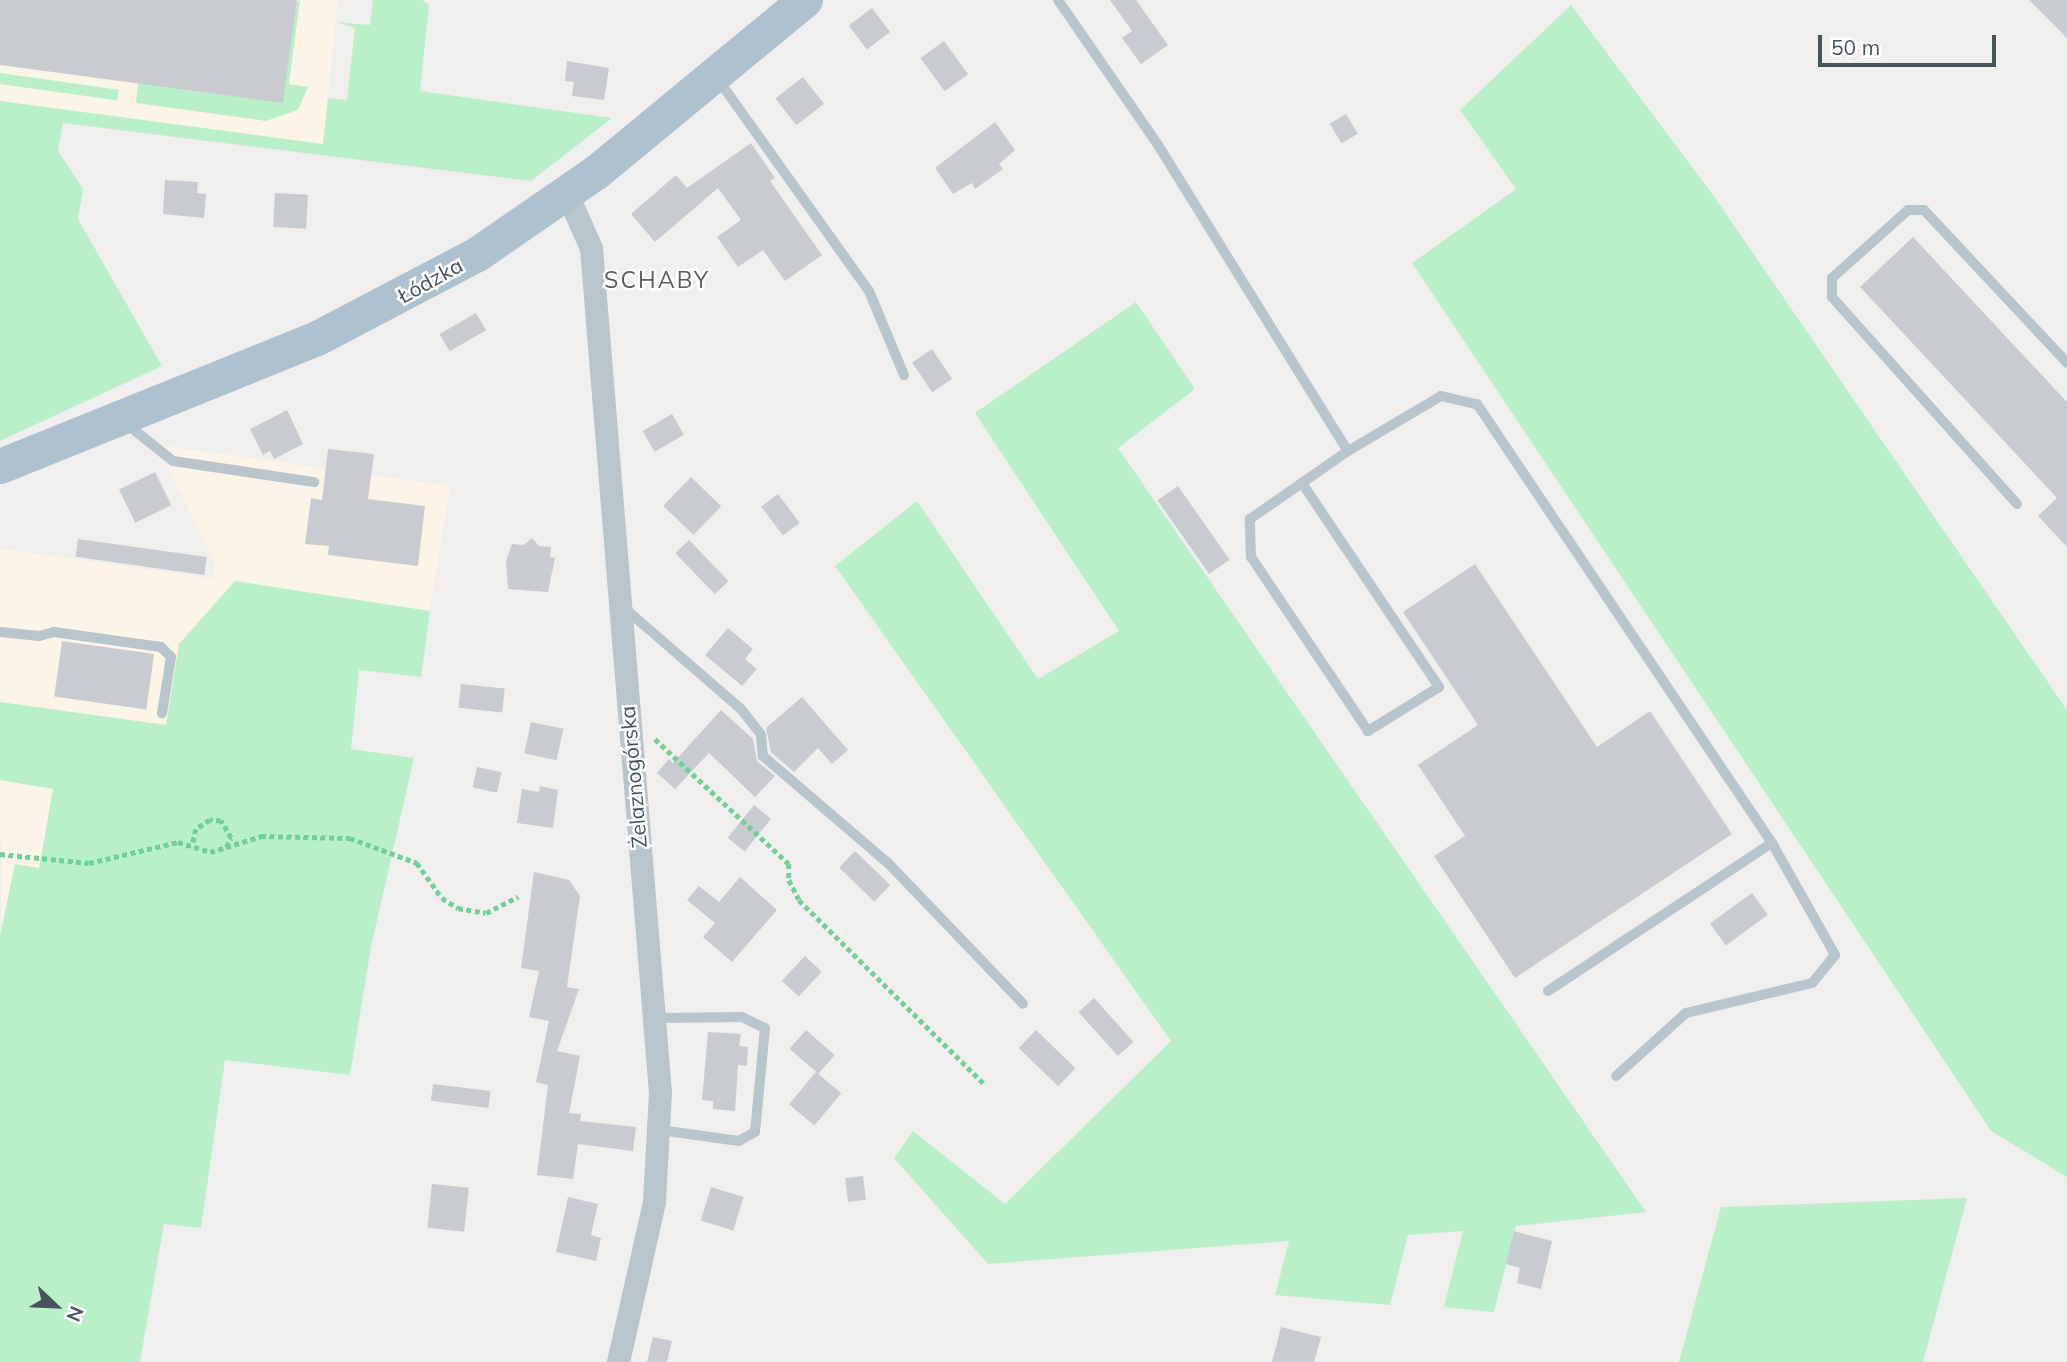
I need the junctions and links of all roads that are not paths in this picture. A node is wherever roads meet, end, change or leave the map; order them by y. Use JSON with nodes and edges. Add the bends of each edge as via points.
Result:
{"nodes":[{"id":1,"x":805,"y":0,"type":"edge"},
{"id":2,"x":1058,"y":0,"type":"edge"},
{"id":3,"x":715,"y":76,"type":"junction"},
{"id":4,"x":567,"y":194,"type":"junction"},
{"id":5,"x":2067,"y":363,"type":"edge"},
{"id":6,"x":904,"y":375,"type":"dead end"},
{"id":7,"x":121,"y":419,"type":"junction"},
{"id":8,"x":1348,"y":451,"type":"junction"},
{"id":9,"x":0,"y":466,"type":"edge"},
{"id":10,"x":314,"y":482,"type":"dead end"},
{"id":11,"x":1303,"y":483,"type":"junction"},
{"id":12,"x":2017,"y":504,"type":"dead end"},
{"id":13,"x":617,"y":602,"type":"junction"},
{"id":14,"x":0,"y":632,"type":"edge"},
{"id":15,"x":162,"y":713,"type":"dead end"},
{"id":16,"x":1772,"y":843,"type":"junction"},
{"id":17,"x":1548,"y":991,"type":"dead end"},
{"id":18,"x":1023,"y":1004,"type":"dead end"},
{"id":19,"x":654,"y":1018,"type":"junction"},
{"id":20,"x":1616,"y":1076,"type":"dead end"},
{"id":21,"x":660,"y":1130,"type":"junction"},
{"id":22,"x":618,"y":1362,"type":"edge"}],
"edges":[{"from":1,"to":3,"type":"main road","name":"Łódzka"},
{"from":2,"to":8,"type":"lane","via":[[1158,145]]},
{"from":3,"to":4,"type":"main road","name":"Łódzka"},
{"from":3,"to":6,"type":"lane","via":[[869,291]]},
{"from":4,"to":7,"type":"main road","name":"Łódzka","via":[[477,254],[370,313]]},
{"from":4,"to":13,"type":"street","name":"Żelaznogórska","via":[[591,248]]},
{"from":5,"to":12,"type":"lane","via":[[1924,209],[1908,210],[1832,278],[1832,297]]},
{"from":7,"to":9,"type":"main road","name":"Łódzka"},
{"from":7,"to":10,"type":"lane","via":[[173,461]]},
{"from":8,"to":11,"type":"lane"},
{"from":8,"to":16,"type":"lane","via":[[1441,396],[1477,404]]},
{"from":11,"to":11,"type":"lane","via":[[1250,519],[1251,557],[1368,731],[1439,687]]},
{"from":13,"to":18,"type":"lane","via":[[741,709],[761,735],[763,756],[888,863]]},
{"from":13,"to":19,"type":"street","name":"Żelaznogórska"},
{"from":14,"to":15,"type":"lane","via":[[39,636],[54,632],[161,647],[170,657]]},
{"from":16,"to":17,"type":"lane"},
{"from":16,"to":20,"type":"lane","via":[[1835,955],[1812,983],[1686,1013]]},
{"from":19,"to":21,"type":"street","name":"Żelaznogórska"},
{"from":19,"to":21,"type":"lane","via":[[742,1017],[765,1028],[755,1132],[739,1141]]},
{"from":21,"to":22,"type":"street","name":"Żelaznogórska","via":[[648,1239]]}]}
